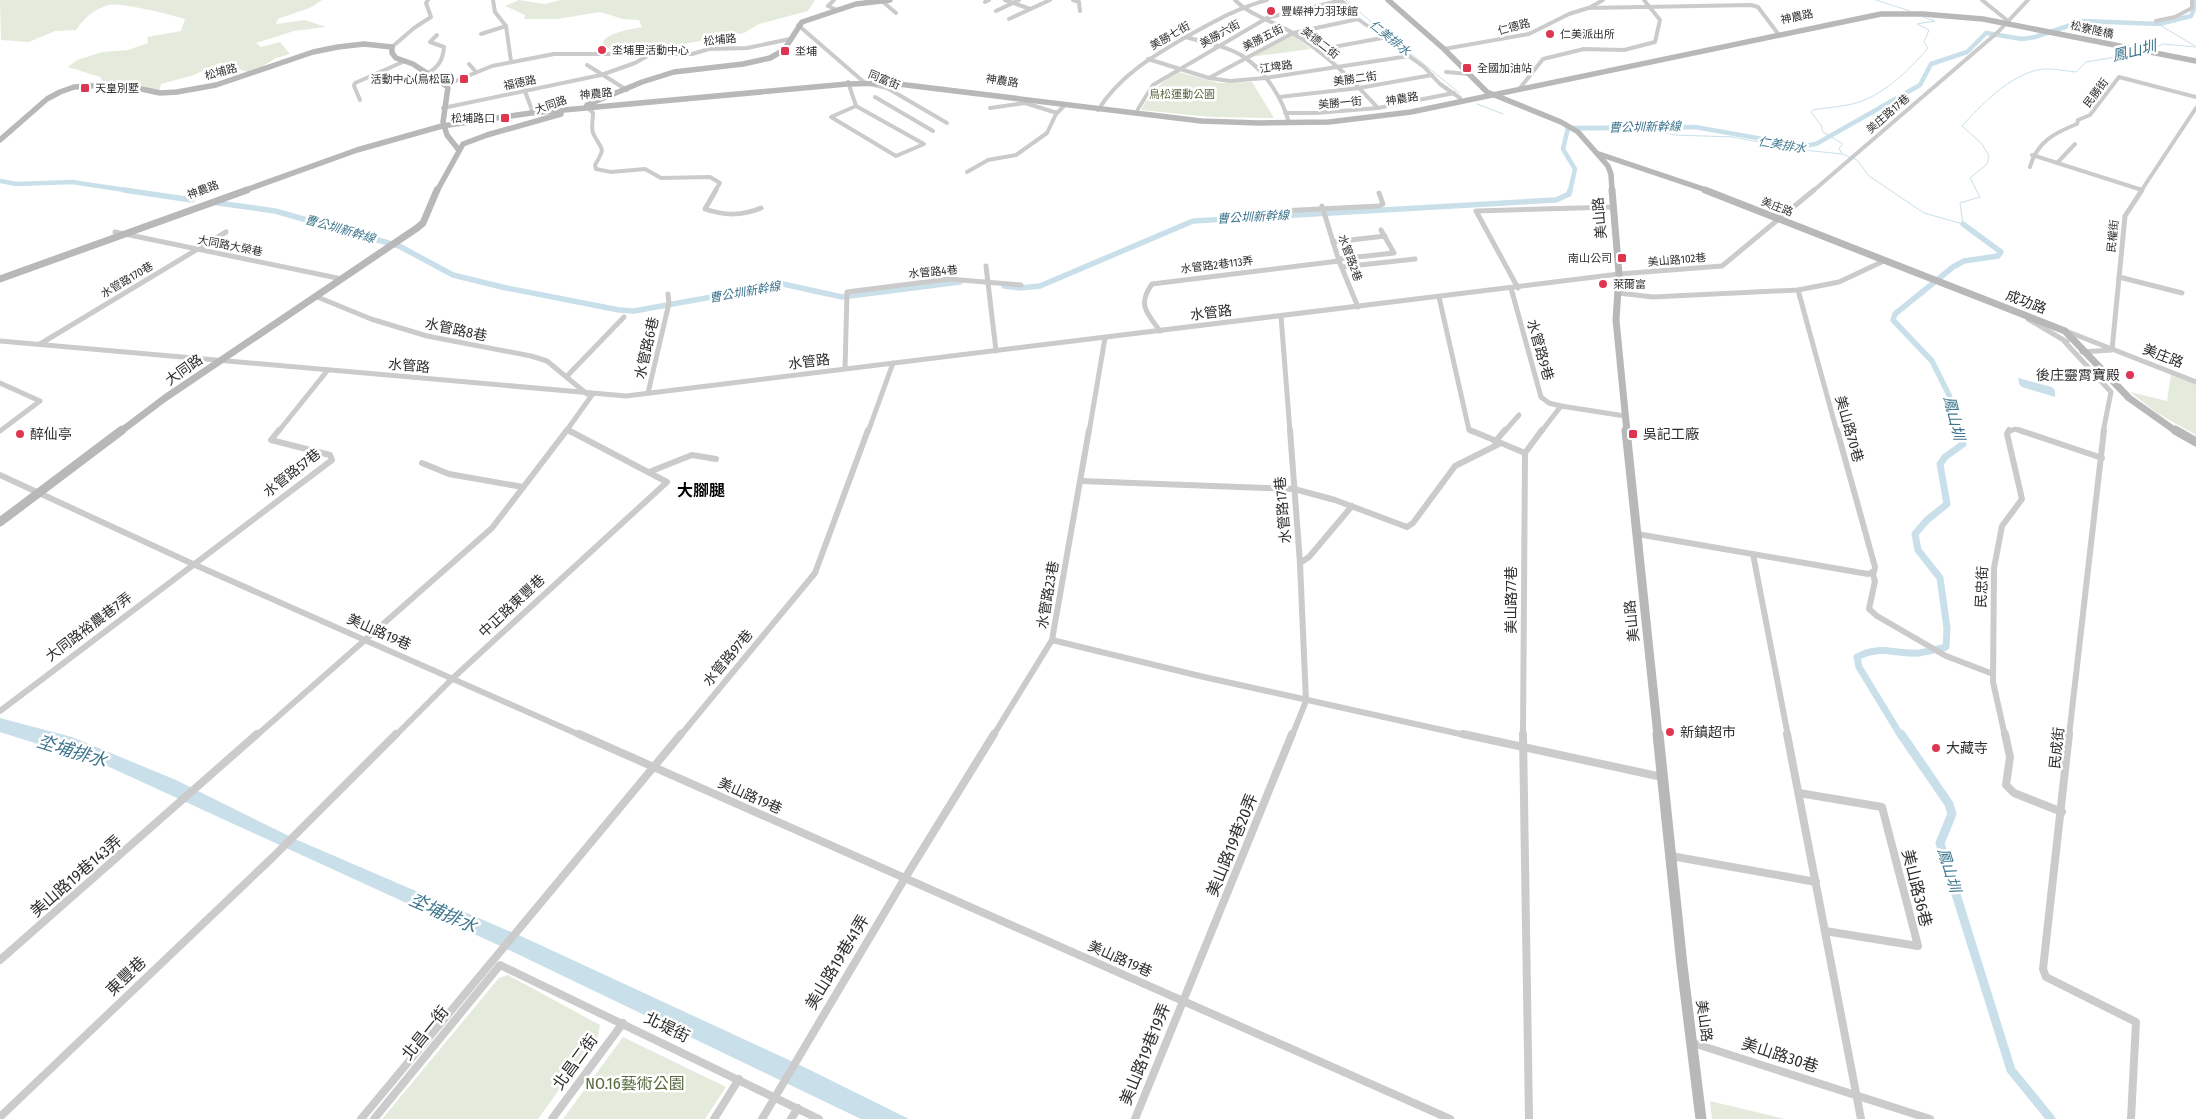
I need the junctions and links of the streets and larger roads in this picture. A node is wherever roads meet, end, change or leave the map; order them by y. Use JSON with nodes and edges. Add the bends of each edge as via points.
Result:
{"nodes":[{"id":1,"x":428,"y":0,"type":"edge"},
{"id":2,"x":493,"y":0,"type":"edge"},
{"id":3,"x":834,"y":0,"type":"edge"},
{"id":4,"x":890,"y":0,"type":"edge"},
{"id":5,"x":1005,"y":0,"type":"edge"},
{"id":6,"x":1019,"y":0,"type":"edge"},
{"id":7,"x":1050,"y":0,"type":"edge"},
{"id":8,"x":1073,"y":0,"type":"edge"},
{"id":9,"x":1235,"y":0,"type":"edge"},
{"id":10,"x":1267,"y":0,"type":"edge"},
{"id":11,"x":1322,"y":0,"type":"edge"},
{"id":12,"x":1388,"y":0,"type":"edge"},
{"id":13,"x":1603,"y":0,"type":"edge"},
{"id":14,"x":1644,"y":0,"type":"edge"},
{"id":15,"x":1739,"y":0,"type":"edge"},
{"id":16,"x":1982,"y":0,"type":"edge"},
{"id":17,"x":2028,"y":0,"type":"edge"},
{"id":18,"x":2192,"y":0,"type":"edge"},
{"id":19,"x":882,"y":1,"type":"edge"},
{"id":20,"x":859,"y":2,"type":"edge"},
{"id":21,"x":1012,"y":3,"type":"junction"},
{"id":22,"x":1328,"y":4,"type":"junction"},
{"id":23,"x":1751,"y":5,"type":"junction"},
{"id":24,"x":1241,"y":7,"type":"junction"},
{"id":25,"x":1650,"y":7,"type":"junction"},
{"id":26,"x":1588,"y":8,"type":"junction"},
{"id":27,"x":837,"y":10,"type":"junction"},
{"id":28,"x":1030,"y":10,"type":"junction"},
{"id":29,"x":996,"y":11,"type":"dead end"},
{"id":30,"x":1080,"y":11,"type":"dead end"},
{"id":31,"x":896,"y":13,"type":"dead end"},
{"id":32,"x":1267,"y":18,"type":"junction"},
{"id":33,"x":1009,"y":20,"type":"dead end"},
{"id":34,"x":1358,"y":20,"type":"junction"},
{"id":35,"x":2156,"y":21,"type":"dead end"},
{"id":36,"x":2007,"y":22,"type":"junction"},
{"id":37,"x":2015,"y":23,"type":"joint"},
{"id":38,"x":798,"y":25,"type":"junction"},
{"id":39,"x":506,"y":26,"type":"junction"},
{"id":40,"x":1293,"y":33,"type":"junction"},
{"id":41,"x":1778,"y":33,"type":"junction"},
{"id":42,"x":481,"y":34,"type":"dead end"},
{"id":43,"x":437,"y":35,"type":"dead end"},
{"id":44,"x":1186,"y":37,"type":"junction"},
{"id":45,"x":1382,"y":38,"type":"junction"},
{"id":46,"x":790,"y":40,"type":"junction"},
{"id":47,"x":392,"y":47,"type":"junction"},
{"id":48,"x":1215,"y":47,"type":"junction"},
{"id":49,"x":1444,"y":49,"type":"junction"},
{"id":50,"x":1317,"y":50,"type":"junction"},
{"id":51,"x":650,"y":55,"type":"junction"},
{"id":52,"x":1409,"y":56,"type":"junction"},
{"id":53,"x":1245,"y":57,"type":"junction"},
{"id":54,"x":1148,"y":59,"type":"junction"},
{"id":55,"x":2196,"y":60,"type":"edge"},
{"id":56,"x":405,"y":61,"type":"junction"},
{"id":57,"x":511,"y":61,"type":"junction"},
{"id":58,"x":469,"y":64,"type":"dead end"},
{"id":59,"x":587,"y":65,"type":"dead end"},
{"id":60,"x":1337,"y":68,"type":"junction"},
{"id":61,"x":1177,"y":69,"type":"junction"},
{"id":62,"x":476,"y":72,"type":"junction"},
{"id":63,"x":1446,"y":72,"type":"dead end"},
{"id":64,"x":426,"y":74,"type":"junction"},
{"id":65,"x":1469,"y":74,"type":"junction"},
{"id":66,"x":601,"y":75,"type":"junction"},
{"id":67,"x":1432,"y":75,"type":"junction"},
{"id":68,"x":520,"y":78,"type":"dead end"},
{"id":69,"x":1209,"y":78,"type":"junction"},
{"id":70,"x":1265,"y":78,"type":"junction"},
{"id":71,"x":863,"y":82,"type":"junction"},
{"id":72,"x":847,"y":83,"type":"junction"},
{"id":73,"x":446,"y":85,"type":"junction"},
{"id":74,"x":1521,"y":86,"type":"junction"},
{"id":75,"x":1360,"y":88,"type":"junction"},
{"id":76,"x":627,"y":90,"type":"junction"},
{"id":77,"x":525,"y":91,"type":"junction"},
{"id":78,"x":1454,"y":94,"type":"junction"},
{"id":79,"x":1490,"y":94,"type":"junction"},
{"id":80,"x":875,"y":97,"type":"dead end"},
{"id":81,"x":1279,"y":97,"type":"junction"},
{"id":82,"x":2196,"y":97,"type":"edge"},
{"id":83,"x":1460,"y":98,"type":"junction"},
{"id":84,"x":360,"y":100,"type":"dead end"},
{"id":85,"x":1064,"y":105,"type":"junction"},
{"id":86,"x":856,"y":106,"type":"junction"},
{"id":87,"x":588,"y":107,"type":"junction"},
{"id":88,"x":443,"y":108,"type":"junction"},
{"id":89,"x":990,"y":108,"type":"dead end"},
{"id":90,"x":1099,"y":108,"type":"junction"},
{"id":91,"x":1378,"y":108,"type":"junction"},
{"id":92,"x":2196,"y":108,"type":"edge"},
{"id":93,"x":1138,"y":109,"type":"dead end"},
{"id":94,"x":573,"y":110,"type":"junction"},
{"id":95,"x":531,"y":111,"type":"junction"},
{"id":96,"x":1057,"y":112,"type":"junction"},
{"id":97,"x":1287,"y":119,"type":"junction"},
{"id":98,"x":947,"y":123,"type":"dead end"},
{"id":99,"x":442,"y":125,"type":"junction"},
{"id":100,"x":933,"y":130,"type":"dead end"},
{"id":101,"x":1578,"y":132,"type":"joint"},
{"id":102,"x":0,"y":140,"type":"edge"},
{"id":103,"x":2074,"y":144,"type":"dead end"},
{"id":104,"x":458,"y":149,"type":"junction"},
{"id":105,"x":1598,"y":154,"type":"junction"},
{"id":106,"x":2032,"y":155,"type":"junction"},
{"id":107,"x":2057,"y":163,"type":"junction"},
{"id":108,"x":2030,"y":167,"type":"dead end"},
{"id":109,"x":967,"y":172,"type":"dead end"},
{"id":110,"x":2142,"y":190,"type":"junction"},
{"id":111,"x":1379,"y":193,"type":"dead end"},
{"id":112,"x":1613,"y":207,"type":"junction"},
{"id":113,"x":761,"y":208,"type":"dead end"},
{"id":114,"x":1323,"y":208,"type":"junction"},
{"id":115,"x":1280,"y":211,"type":"dead end"},
{"id":116,"x":1780,"y":219,"type":"junction"},
{"id":117,"x":1381,"y":230,"type":"dead end"},
{"id":118,"x":115,"y":232,"type":"junction"},
{"id":119,"x":226,"y":232,"type":"dead end"},
{"id":120,"x":123,"y":234,"type":"junction"},
{"id":121,"x":1385,"y":236,"type":"junction"},
{"id":122,"x":1333,"y":242,"type":"junction"},
{"id":123,"x":196,"y":250,"type":"junction"},
{"id":124,"x":1415,"y":259,"type":"dead end"},
{"id":125,"x":1886,"y":260,"type":"junction"},
{"id":126,"x":1340,"y":262,"type":"junction"},
{"id":127,"x":986,"y":266,"type":"dead end"},
{"id":128,"x":0,"y":273,"type":"edge"},
{"id":129,"x":1618,"y":274,"type":"junction"},
{"id":130,"x":2119,"y":277,"type":"junction"},
{"id":131,"x":342,"y":278,"type":"junction"},
{"id":132,"x":0,"y":279,"type":"edge"},
{"id":133,"x":987,"y":284,"type":"junction"},
{"id":134,"x":1022,"y":284,"type":"dead end"},
{"id":135,"x":1947,"y":285,"type":"joint"},
{"id":136,"x":1511,"y":288,"type":"junction"},
{"id":137,"x":1518,"y":288,"type":"junction"},
{"id":138,"x":1798,"y":290,"type":"junction"},
{"id":139,"x":1618,"y":293,"type":"junction"},
{"id":140,"x":668,"y":294,"type":"dead end"},
{"id":141,"x":2182,"y":294,"type":"dead end"},
{"id":142,"x":315,"y":296,"type":"junction"},
{"id":143,"x":1439,"y":297,"type":"junction"},
{"id":144,"x":1358,"y":307,"type":"junction"},
{"id":145,"x":2019,"y":313,"type":"junction"},
{"id":146,"x":1281,"y":316,"type":"junction"},
{"id":147,"x":624,"y":317,"type":"dead end"},
{"id":148,"x":1160,"y":331,"type":"junction"},
{"id":149,"x":2065,"y":331,"type":"junction"},
{"id":150,"x":1105,"y":338,"type":"junction"},
{"id":151,"x":2064,"y":340,"type":"junction"},
{"id":152,"x":0,"y":342,"type":"edge"},
{"id":153,"x":40,"y":344,"type":"junction"},
{"id":154,"x":2112,"y":350,"type":"junction"},
{"id":155,"x":996,"y":351,"type":"junction"},
{"id":156,"x":2075,"y":352,"type":"junction"},
{"id":157,"x":2085,"y":353,"type":"junction"},
{"id":158,"x":218,"y":361,"type":"junction"},
{"id":159,"x":893,"y":363,"type":"junction"},
{"id":160,"x":845,"y":369,"type":"junction"},
{"id":161,"x":327,"y":371,"type":"junction"},
{"id":162,"x":568,"y":378,"type":"junction"},
{"id":163,"x":2196,"y":382,"type":"edge"},
{"id":164,"x":0,"y":383,"type":"edge"},
{"id":165,"x":648,"y":393,"type":"junction"},
{"id":166,"x":590,"y":394,"type":"junction"},
{"id":167,"x":1561,"y":406,"type":"junction"},
{"id":168,"x":1519,"y":415,"type":"dead end"},
{"id":169,"x":1625,"y":416,"type":"junction"},
{"id":170,"x":567,"y":430,"type":"junction"},
{"id":171,"x":0,"y":431,"type":"edge"},
{"id":172,"x":2196,"y":442,"type":"edge"},
{"id":173,"x":1497,"y":443,"type":"junction"},
{"id":174,"x":1525,"y":453,"type":"junction"},
{"id":175,"x":2102,"y":458,"type":"junction"},
{"id":176,"x":716,"y":459,"type":"dead end"},
{"id":177,"x":422,"y":462,"type":"dead end"},
{"id":178,"x":649,"y":472,"type":"junction"},
{"id":179,"x":0,"y":475,"type":"edge"},
{"id":180,"x":1081,"y":480,"type":"junction"},
{"id":181,"x":523,"y":487,"type":"junction"},
{"id":182,"x":1294,"y":488,"type":"junction"},
{"id":183,"x":40,"y":493,"type":"junction"},
{"id":184,"x":1352,"y":506,"type":"junction"},
{"id":185,"x":0,"y":522,"type":"edge"},
{"id":186,"x":1637,"y":534,"type":"junction"},
{"id":187,"x":1753,"y":554,"type":"junction"},
{"id":188,"x":1300,"y":563,"type":"junction"},
{"id":189,"x":193,"y":564,"type":"junction"},
{"id":190,"x":1872,"y":572,"type":"junction"},
{"id":191,"x":363,"y":639,"type":"junction"},
{"id":192,"x":1052,"y":640,"type":"junction"},
{"id":193,"x":1993,"y":674,"type":"junction"},
{"id":194,"x":454,"y":678,"type":"junction"},
{"id":195,"x":1306,"y":701,"type":"junction"},
{"id":196,"x":0,"y":710,"type":"edge"},
{"id":197,"x":1523,"y":747,"type":"junction"},
{"id":198,"x":654,"y":767,"type":"junction"},
{"id":199,"x":1662,"y":777,"type":"junction"},
{"id":200,"x":1799,"y":793,"type":"junction"},
{"id":201,"x":2062,"y":812,"type":"junction"},
{"id":202,"x":298,"y":832,"type":"joint"},
{"id":203,"x":1671,"y":856,"type":"junction"},
{"id":204,"x":905,"y":878,"type":"junction"},
{"id":205,"x":1816,"y":882,"type":"junction"},
{"id":206,"x":1825,"y":931,"type":"junction"},
{"id":207,"x":0,"y":960,"type":"edge"},
{"id":208,"x":498,"y":962,"type":"junction"},
{"id":209,"x":1183,"y":1000,"type":"junction"},
{"id":210,"x":623,"y":1023,"type":"junction"},
{"id":211,"x":1693,"y":1043,"type":"junction"},
{"id":212,"x":739,"y":1079,"type":"junction"},
{"id":213,"x":777,"y":1093,"type":"junction"},
{"id":214,"x":1857,"y":1095,"type":"junction"},
{"id":215,"x":798,"y":1108,"type":"junction"},
{"id":216,"x":0,"y":1117,"type":"edge"},
{"id":217,"x":361,"y":1119,"type":"edge"},
{"id":218,"x":374,"y":1119,"type":"edge"},
{"id":219,"x":552,"y":1119,"type":"edge"},
{"id":220,"x":714,"y":1119,"type":"edge"},
{"id":221,"x":762,"y":1119,"type":"edge"},
{"id":222,"x":791,"y":1119,"type":"edge"},
{"id":223,"x":819,"y":1119,"type":"edge"},
{"id":224,"x":1135,"y":1119,"type":"edge"},
{"id":225,"x":1447,"y":1119,"type":"edge"},
{"id":226,"x":1529,"y":1119,"type":"edge"},
{"id":227,"x":1701,"y":1119,"type":"edge"},
{"id":228,"x":1861,"y":1119,"type":"edge"},
{"id":229,"x":1930,"y":1119,"type":"edge"},
{"id":230,"x":2131,"y":1119,"type":"edge"}],
"edges":[{"from":1,"to":47,"type":"street","via":[[431,17]]},
{"from":2,"to":39,"type":"street","via":[[495,12]]},
{"from":3,"to":27,"type":"street","via":[[828,6]]},
{"from":4,"to":19,"type":"street"},
{"from":5,"to":21,"type":"street"},
{"from":6,"to":21,"type":"street"},
{"from":7,"to":28,"type":"street"},
{"from":8,"to":30,"type":"street","via":[[1079,2]]},
{"from":9,"to":24,"type":"street"},
{"from":10,"to":24,"type":"street","name":"美勝七街"},
{"from":11,"to":22,"type":"street"},
{"from":12,"to":49,"type":"street"},
{"from":13,"to":26,"type":"street"},
{"from":14,"to":25,"type":"street"},
{"from":15,"to":23,"type":"street"},
{"from":16,"to":36,"type":"street"},
{"from":17,"to":36,"type":"street","name":"美庄路17巷"},
{"from":18,"to":35,"type":"street","via":[[2192,8],[2185,13]]},
{"from":19,"to":20,"type":"street"},
{"from":19,"to":31,"type":"street"},
{"from":20,"to":27,"type":"street"},
{"from":21,"to":28,"type":"street"},
{"from":21,"to":29,"type":"street"},
{"from":22,"to":32,"type":"street","name":"美勝六街"},
{"from":22,"to":34,"type":"street","via":[[1343,2]]},
{"from":23,"to":25,"type":"street","name":"仁德路"},
{"from":23,"to":41,"type":"street","via":[[1758,7]]},
{"from":24,"to":32,"type":"street","name":"美德二街"},
{"from":24,"to":44,"type":"street","name":"美勝七街"},
{"from":25,"to":26,"type":"street","name":"仁德路"},
{"from":25,"to":74,"type":"street","via":[[1660,20],[1655,42],[1624,50],[1584,49],[1543,60]]},
{"from":26,"to":49,"type":"street","name":"仁德路","via":[[1529,34]]},
{"from":27,"to":38,"type":"street"},
{"from":28,"to":33,"type":"street"},
{"from":32,"to":40,"type":"street","name":"美德二街"},
{"from":32,"to":48,"type":"street","name":"美勝六街"},
{"from":34,"to":40,"type":"street","name":"美勝五街"},
{"from":34,"to":45,"type":"street"},
{"from":36,"to":37,"type":"street","name":"神農路"},
{"from":36,"to":41,"type":"street","name":"神農路","via":[[1939,14],[1880,14]]},
{"from":36,"to":116,"type":"street","name":"美庄路17巷"},
{"from":37,"to":55,"type":"street","name":"松寮陸橋"},
{"from":38,"to":46,"type":"street","name":"大同路"},
{"from":38,"to":71,"type":"street","name":"同富街"},
{"from":39,"to":42,"type":"street"},
{"from":39,"to":57,"type":"street"},
{"from":40,"to":50,"type":"street","name":"美德二街"},
{"from":40,"to":53,"type":"street","name":"美勝五街"},
{"from":41,"to":74,"type":"street","name":"神農路"},
{"from":43,"to":64,"type":"street","via":[[430,42],[444,47],[441,62]]},
{"from":44,"to":48,"type":"street"},
{"from":44,"to":54,"type":"street","name":"美勝七街"},
{"from":45,"to":50,"type":"street"},
{"from":45,"to":52,"type":"street"},
{"from":46,"to":51,"type":"street","name":"松埔路","via":[[747,48],[708,49],[692,54]]},
{"from":46,"to":76,"type":"street","name":"大同路","via":[[781,52],[767,58],[674,72]]},
{"from":47,"to":56,"type":"street","via":[[393,56]]},
{"from":47,"to":102,"type":"street","name":"松埔路","via":[[324,48],[288,58],[253,74],[182,91],[155,92],[119,84],[71,88],[52,96]]},
{"from":48,"to":53,"type":"street"},
{"from":48,"to":61,"type":"street","name":"美勝六街"},
{"from":49,"to":65,"type":"street"},
{"from":50,"to":60,"type":"street","name":"美德二街"},
{"from":51,"to":57,"type":"street","name":"松埔路","via":[[554,54]]},
{"from":51,"to":66,"type":"street","name":"福德路"},
{"from":52,"to":60,"type":"street","name":"江埤路"},
{"from":52,"to":67,"type":"street"},
{"from":53,"to":69,"type":"street","name":"美勝五街"},
{"from":53,"to":70,"type":"street"},
{"from":54,"to":61,"type":"street","name":"江埤路"},
{"from":54,"to":90,"type":"street","name":"美勝七街","via":[[1116,84]]},
{"from":56,"to":64,"type":"street"},
{"from":56,"to":84,"type":"street","via":[[355,83]]},
{"from":57,"to":62,"type":"street","name":"松埔路"},
{"from":58,"to":62,"type":"street"},
{"from":59,"to":66,"type":"street"},
{"from":60,"to":70,"type":"street","name":"江埤路"},
{"from":60,"to":75,"type":"street","name":"美德二街"},
{"from":61,"to":69,"type":"street","name":"江埤路"},
{"from":61,"to":93,"type":"street","name":"美勝六街","via":[[1152,85]]},
{"from":62,"to":73,"type":"street","name":"松埔路"},
{"from":63,"to":65,"type":"street"},
{"from":64,"to":73,"type":"street"},
{"from":65,"to":79,"type":"street"},
{"from":66,"to":76,"type":"street"},
{"from":66,"to":77,"type":"street","name":"福德路"},
{"from":67,"to":75,"type":"street","name":"美勝二街"},
{"from":67,"to":78,"type":"street"},
{"from":68,"to":77,"type":"street"},
{"from":69,"to":70,"type":"street","name":"江埤路","via":[[1230,81]]},
{"from":70,"to":81,"type":"street"},
{"from":71,"to":72,"type":"street","name":"神農路"},
{"from":71,"to":85,"type":"street","name":"神農路","via":[[913,85]]},
{"from":71,"to":90,"type":"street","name":"神農路","via":[[915,81],[980,88]]},
{"from":71,"to":98,"type":"street","name":"同富街","via":[[888,88]]},
{"from":72,"to":86,"type":"street"},
{"from":72,"to":87,"type":"street","name":"神農路"},
{"from":73,"to":88,"type":"street","via":[[448,90]]},
{"from":74,"to":79,"type":"street","name":"神農路"},
{"from":75,"to":81,"type":"street","name":"美勝二街"},
{"from":75,"to":91,"type":"street","name":"美德二街"},
{"from":76,"to":87,"type":"street","name":"大同路"},
{"from":77,"to":88,"type":"street","name":"福德路"},
{"from":77,"to":95,"type":"street"},
{"from":78,"to":83,"type":"street"},
{"from":78,"to":91,"type":"street","name":"美勝一街"},
{"from":79,"to":83,"type":"street","name":"神農路"},
{"from":79,"to":97,"type":"street","name":"神農路","via":[[1411,112],[1329,122]]},
{"from":79,"to":101,"type":"street"},
{"from":80,"to":100,"type":"street"},
{"from":81,"to":97,"type":"street"},
{"from":82,"to":106,"type":"street","name":"民勝街","via":[[2119,77],[2090,116],[2052,134]]},
{"from":83,"to":97,"type":"street","name":"神農路","via":[[1377,113]]},
{"from":85,"to":90,"type":"street","name":"神農路"},
{"from":85,"to":96,"type":"street"},
{"from":86,"to":86,"type":"street","via":[[890,126],[924,144],[896,156],[831,117]]},
{"from":87,"to":94,"type":"street","name":"大同路"},
{"from":87,"to":95,"type":"street","name":"神農路"},
{"from":87,"to":113,"type":"street","via":[[593,113],[592,131],[602,146],[596,170],[645,169],[662,178],[710,177],[720,183],[705,209],[722,216],[749,214]]},
{"from":88,"to":99,"type":"street"},
{"from":89,"to":96,"type":"street","via":[[1025,103]]},
{"from":90,"to":97,"type":"street","name":"神農路","via":[[1201,121]]},
{"from":91,"to":97,"type":"street","name":"美勝一街"},
{"from":92,"to":110,"type":"street","name":"民權街"},
{"from":94,"to":95,"type":"street","name":"神農路"},
{"from":94,"to":104,"type":"street","name":"大同路","via":[[473,140]]},
{"from":95,"to":99,"type":"street","name":"神農路"},
{"from":96,"to":109,"type":"street","via":[[1047,133],[1014,156],[988,160]]},
{"from":99,"to":104,"type":"street"},
{"from":99,"to":118,"type":"street","name":"神農路","via":[[348,149]]},
{"from":99,"to":120,"type":"street","name":"神農路","via":[[357,150]]},
{"from":101,"to":105,"type":"street","name":"美山路"},
{"from":103,"to":107,"type":"street"},
{"from":104,"to":131,"type":"street","name":"大同路","via":[[423,223]]},
{"from":105,"to":112,"type":"street","name":"美山路","via":[[1611,174]]},
{"from":105,"to":116,"type":"street","name":"美庄路"},
{"from":106,"to":107,"type":"street"},
{"from":106,"to":108,"type":"street"},
{"from":107,"to":110,"type":"street"},
{"from":110,"to":130,"type":"street","name":"民權街","via":[[2125,216]]},
{"from":111,"to":114,"type":"street","via":[[1384,204],[1381,206]]},
{"from":112,"to":129,"type":"street","name":"美山路"},
{"from":112,"to":137,"type":"street","via":[[1476,211]]},
{"from":114,"to":115,"type":"street"},
{"from":114,"to":122,"type":"street","name":"水管路2巷"},
{"from":116,"to":125,"type":"street","name":"美庄路"},
{"from":116,"to":129,"type":"street","name":"美山路102巷","via":[[1722,266]]},
{"from":117,"to":121,"type":"street"},
{"from":118,"to":120,"type":"street","name":"大同路大榮巷"},
{"from":118,"to":128,"type":"street","name":"神農路"},
{"from":119,"to":123,"type":"street","name":"水管路170巷"},
{"from":120,"to":123,"type":"street","name":"大同路大榮巷"},
{"from":120,"to":132,"type":"street","name":"神農路"},
{"from":121,"to":122,"type":"street"},
{"from":121,"to":126,"type":"street","via":[[1394,253]]},
{"from":122,"to":126,"type":"street","name":"水管路2巷"},
{"from":123,"to":131,"type":"street","name":"大同路大榮巷"},
{"from":123,"to":153,"type":"street","name":"水管路170巷"},
{"from":124,"to":126,"type":"street"},
{"from":125,"to":135,"type":"street","name":"美庄路"},
{"from":125,"to":138,"type":"street","via":[[1839,282]]},
{"from":126,"to":144,"type":"street","name":"水管路2巷"},
{"from":126,"to":148,"type":"street","name":"水管路2巷113弄","via":[[1152,284],[1143,300],[1144,308]]},
{"from":127,"to":133,"type":"street"},
{"from":129,"to":137,"type":"street","name":"水管路"},
{"from":129,"to":139,"type":"street","name":"美山路"},
{"from":130,"to":141,"type":"street"},
{"from":130,"to":154,"type":"street","name":"民權街"},
{"from":131,"to":142,"type":"street","name":"大同路"},
{"from":133,"to":134,"type":"street","name":"水管路4巷"},
{"from":133,"to":155,"type":"street"},
{"from":133,"to":160,"type":"street","name":"水管路4巷","via":[[949,279],[846,295]]},
{"from":135,"to":145,"type":"street","name":"成功路"},
{"from":136,"to":137,"type":"street","name":"水管路"},
{"from":136,"to":143,"type":"street","name":"水管路"},
{"from":136,"to":167,"type":"street","name":"水管路9巷","via":[[1541,397]]},
{"from":138,"to":139,"type":"street","via":[[1653,297]]},
{"from":138,"to":190,"type":"street","name":"美山路70巷","via":[[1875,566]]},
{"from":139,"to":169,"type":"street","name":"美山路","via":[[1616,320]]},
{"from":140,"to":165,"type":"street","name":"水管路6巷"},
{"from":142,"to":158,"type":"street","name":"大同路"},
{"from":142,"to":162,"type":"street","name":"水管路8巷","via":[[370,319],[427,336],[547,361]]},
{"from":143,"to":144,"type":"street","name":"水管路"},
{"from":143,"to":173,"type":"street","via":[[1467,426],[1474,433]]},
{"from":144,"to":146,"type":"street","name":"水管路"},
{"from":145,"to":149,"type":"street","name":"成功路"},
{"from":145,"to":151,"type":"street"},
{"from":146,"to":148,"type":"street","name":"水管路"},
{"from":146,"to":182,"type":"street","name":"水管路17巷"},
{"from":147,"to":162,"type":"street"},
{"from":148,"to":150,"type":"street","name":"水管路"},
{"from":149,"to":154,"type":"street","name":"美庄路"},
{"from":149,"to":157,"type":"street","name":"成功路"},
{"from":150,"to":155,"type":"street","name":"水管路"},
{"from":150,"to":180,"type":"street","name":"水管路23巷"},
{"from":151,"to":156,"type":"street","name":"民成街"},
{"from":151,"to":157,"type":"street"},
{"from":152,"to":153,"type":"street","name":"水管路"},
{"from":153,"to":158,"type":"street","name":"水管路"},
{"from":154,"to":157,"type":"street"},
{"from":154,"to":163,"type":"street","name":"美庄路"},
{"from":155,"to":159,"type":"street","name":"水管路"},
{"from":156,"to":157,"type":"street"},
{"from":156,"to":175,"type":"street","name":"民成街","via":[[2111,392]]},
{"from":157,"to":172,"type":"street","name":"成功路","via":[[2142,408]]},
{"from":158,"to":161,"type":"street","name":"水管路"},
{"from":158,"to":183,"type":"street","name":"大同路"},
{"from":159,"to":160,"type":"street","name":"水管路"},
{"from":159,"to":198,"type":"street","name":"水管路97巷","via":[[815,573]]},
{"from":160,"to":165,"type":"street","name":"水管路"},
{"from":161,"to":166,"type":"street","name":"水管路"},
{"from":161,"to":189,"type":"street","name":"水管路57巷","via":[[271,440],[330,456],[332,460]]},
{"from":162,"to":166,"type":"street","name":"水管路8巷"},
{"from":164,"to":171,"type":"street","via":[[40,401]]},
{"from":165,"to":166,"type":"street","name":"水管路","via":[[626,396]]},
{"from":166,"to":170,"type":"street"},
{"from":167,"to":169,"type":"street"},
{"from":167,"to":174,"type":"street"},
{"from":168,"to":173,"type":"street"},
{"from":169,"to":186,"type":"street","name":"美山路"},
{"from":170,"to":178,"type":"street","name":"中正路東豐巷"},
{"from":170,"to":181,"type":"street"},
{"from":173,"to":174,"type":"street"},
{"from":173,"to":184,"type":"street","via":[[1455,466],[1407,527]]},
{"from":174,"to":197,"type":"street","name":"美山路77巷"},
{"from":175,"to":193,"type":"street","name":"民忠街","via":[[2015,429],[2008,430],[2022,499],[2002,526],[1994,568]]},
{"from":175,"to":201,"type":"street","name":"民成街"},
{"from":176,"to":178,"type":"street","via":[[692,455]]},
{"from":177,"to":181,"type":"street","via":[[449,474]]},
{"from":178,"to":194,"type":"street","name":"中正路東豐巷","via":[[667,482]]},
{"from":179,"to":183,"type":"street","name":"美山路19巷"},
{"from":180,"to":182,"type":"street"},
{"from":180,"to":192,"type":"street","name":"水管路23巷"},
{"from":181,"to":191,"type":"street","via":[[492,528]]},
{"from":182,"to":184,"type":"street"},
{"from":182,"to":188,"type":"street","name":"水管路17巷"},
{"from":183,"to":185,"type":"street","name":"大同路"},
{"from":183,"to":189,"type":"street","name":"美山路19巷"},
{"from":184,"to":188,"type":"street","via":[[1309,557]]},
{"from":186,"to":187,"type":"street"},
{"from":186,"to":199,"type":"street","name":"美山路"},
{"from":187,"to":190,"type":"street","via":[[1868,574]]},
{"from":187,"to":200,"type":"street"},
{"from":188,"to":195,"type":"street","name":"水管路17巷"},
{"from":189,"to":191,"type":"street","name":"美山路19巷"},
{"from":189,"to":196,"type":"street","name":"大同路裕農巷7弄"},
{"from":190,"to":193,"type":"street","name":"美山路70巷","via":[[1875,581],[1869,609],[1877,616],[1946,656]]},
{"from":191,"to":194,"type":"street","name":"美山路19巷"},
{"from":191,"to":207,"type":"street","name":"美山路19巷143弄"},
{"from":192,"to":195,"type":"street"},
{"from":192,"to":204,"type":"street","name":"水管路23巷"},
{"from":193,"to":201,"type":"street","name":"民忠街","via":[[2010,758],[2006,785],[2014,793]]},
{"from":194,"to":198,"type":"street","name":"美山路19巷"},
{"from":194,"to":202,"type":"street","name":"中正路東豐巷"},
{"from":195,"to":197,"type":"street"},
{"from":195,"to":209,"type":"street","name":"美山路19巷20弄"},
{"from":197,"to":199,"type":"street"},
{"from":197,"to":226,"type":"street","name":"美山路77巷"},
{"from":198,"to":204,"type":"street","name":"美山路19巷"},
{"from":198,"to":208,"type":"street","name":"水管路97巷","via":[[519,931]]},
{"from":199,"to":203,"type":"street","name":"美山路"},
{"from":200,"to":205,"type":"street"},
{"from":200,"to":206,"type":"street","name":"美山路36巷","via":[[1882,807],[1918,946]]},
{"from":201,"to":230,"type":"street","name":"民成街","via":[[2044,974],[2136,1022]]},
{"from":202,"to":216,"type":"street","name":"東豐巷"},
{"from":203,"to":205,"type":"street"},
{"from":203,"to":211,"type":"street","name":"美山路"},
{"from":204,"to":209,"type":"street","name":"美山路19巷"},
{"from":204,"to":213,"type":"street","name":"美山路19巷41弄"},
{"from":205,"to":206,"type":"street"},
{"from":206,"to":214,"type":"street"},
{"from":208,"to":210,"type":"street","name":"北堤街"},
{"from":208,"to":217,"type":"street"},
{"from":208,"to":218,"type":"street","name":"北昌一街"},
{"from":209,"to":224,"type":"street","name":"美山路19巷19弄"},
{"from":209,"to":225,"type":"street","name":"美山路19巷"},
{"from":210,"to":212,"type":"street","name":"北堤街"},
{"from":210,"to":219,"type":"street","name":"北昌二街"},
{"from":211,"to":214,"type":"street","name":"美山路30巷"},
{"from":211,"to":227,"type":"street","name":"美山路"},
{"from":212,"to":213,"type":"street","name":"北堤街"},
{"from":212,"to":220,"type":"street"},
{"from":213,"to":215,"type":"street","name":"北堤街"},
{"from":213,"to":221,"type":"street","name":"美山路19巷41弄"},
{"from":214,"to":228,"type":"street"},
{"from":214,"to":229,"type":"street","name":"美山路30巷"},
{"from":215,"to":222,"type":"street"},
{"from":215,"to":223,"type":"street","name":"北堤街"}]}
